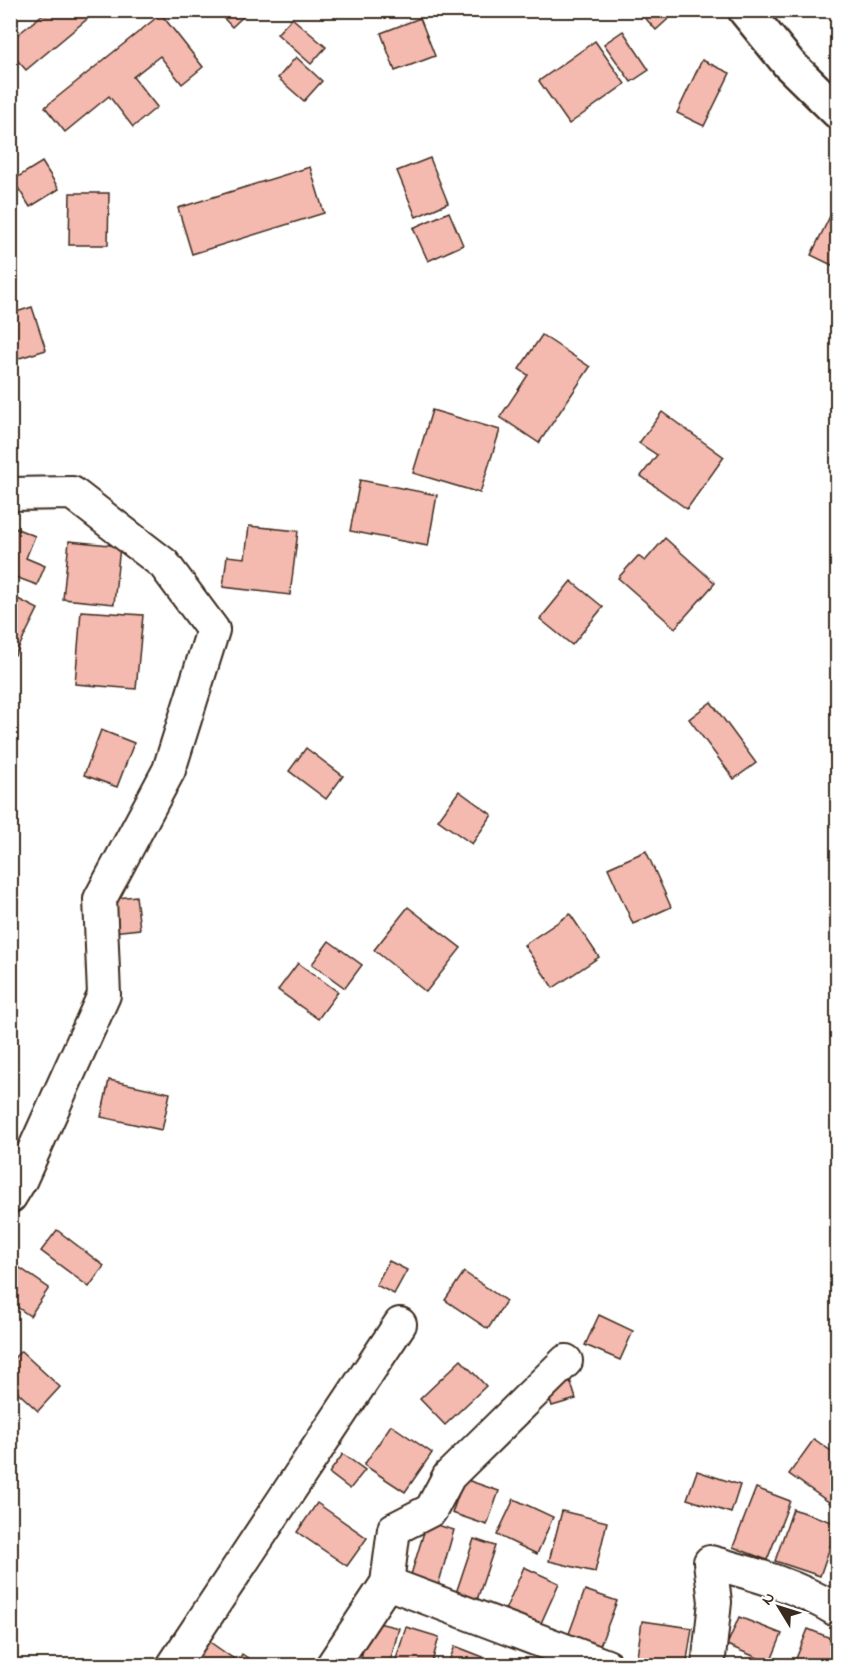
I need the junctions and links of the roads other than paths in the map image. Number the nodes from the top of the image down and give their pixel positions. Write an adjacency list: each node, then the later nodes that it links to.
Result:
1 (745, 10): 2 (street)
2 (837, 112)
3 (10, 494): 4 (street)
4 (10, 1197)
5 (400, 1324): 9 (street)
6 (566, 1361): 7 (street)
7 (387, 1583): 10 (street); 11 (street)
8 (837, 1611): 12 (street)
9 (173, 1665)
10 (332, 1665)
11 (607, 1665)
12 (708, 1665)

